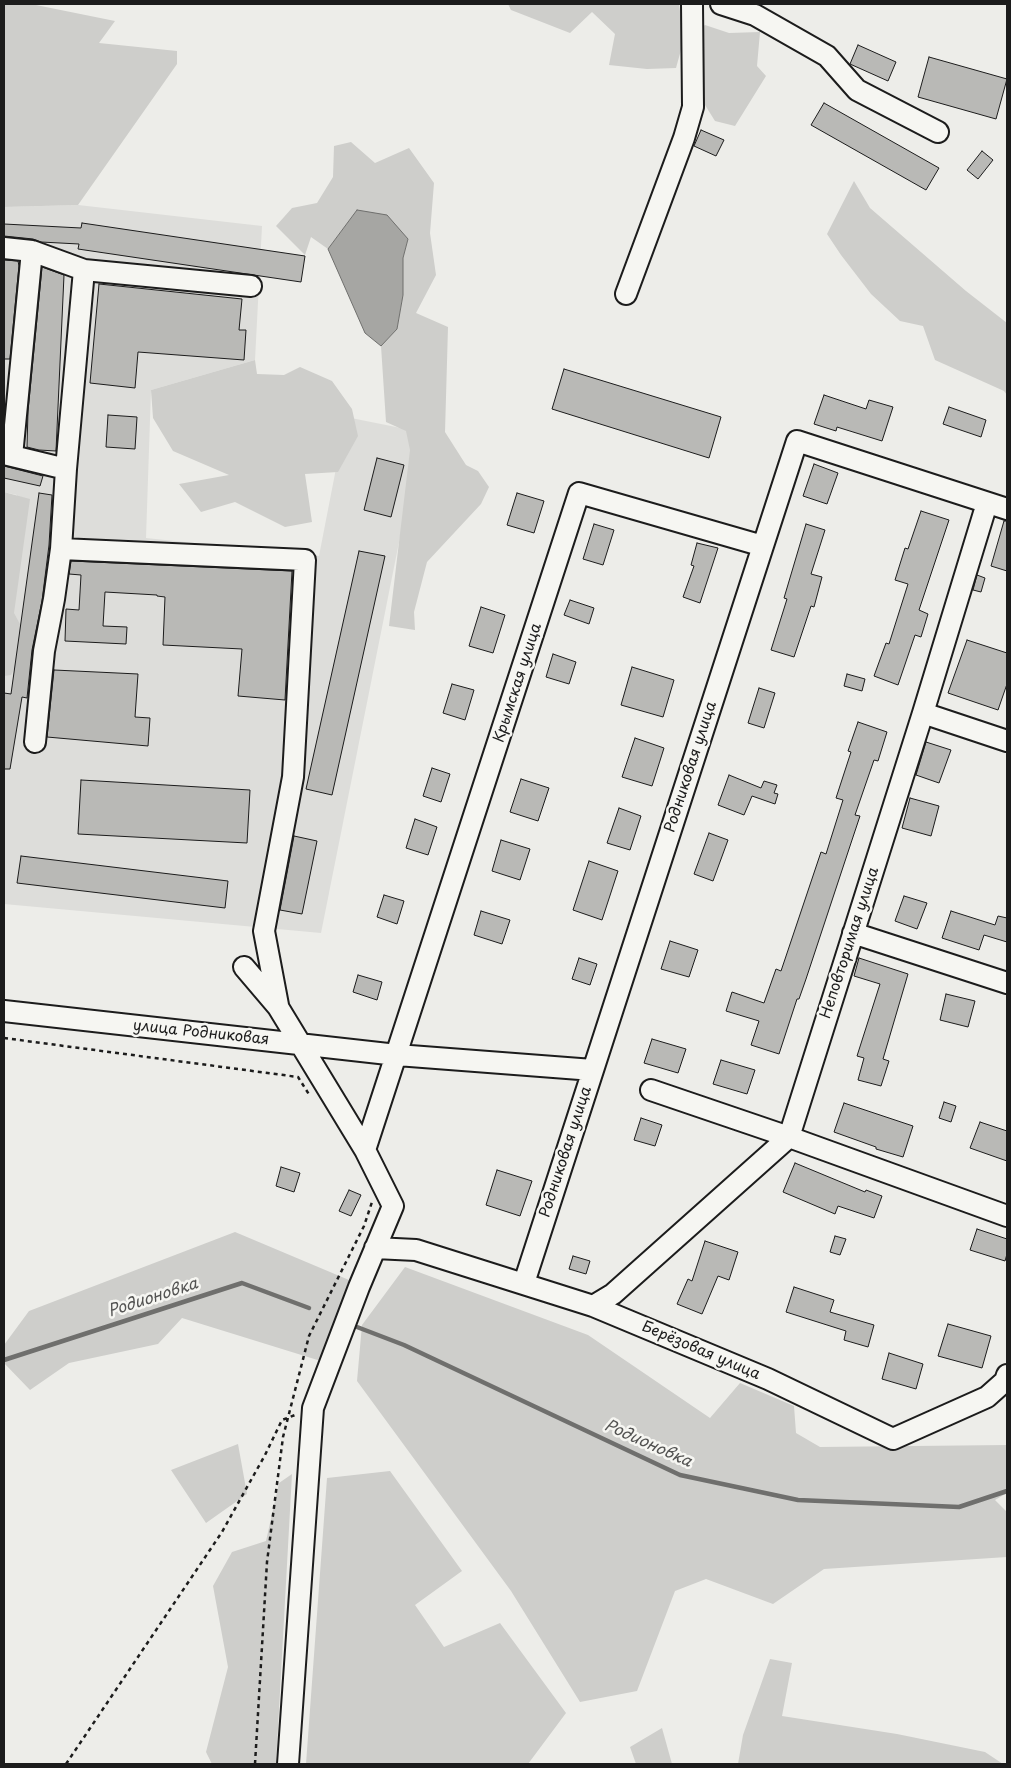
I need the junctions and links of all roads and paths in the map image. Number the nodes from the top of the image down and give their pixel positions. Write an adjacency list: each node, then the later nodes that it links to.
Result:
1 (692, 4): 8 (street)
2 (721, 4): 3 (street)
3 (938, 132)
4 (4, 248): 5 (street)
5 (32, 251): 6 (street); 9 (street)
6 (84, 270): 7 (street); 10 (street)
7 (251, 286)
8 (626, 294)
9 (8, 455): 10 (street)
10 (66, 469): 14 (street)
11 (987, 503): 12 (street); 13 (street, Родниковая улица); 15 (street, Неповторимая улица)
12 (1007, 509)
13 (763, 546): 25 (street, Крымская улица); 26 (street, Родниковая улица)
14 (61, 549): 17 (street); 21 (street)
15 (923, 713): 16 (street); 18 (street, Неповторимая улица)
16 (1007, 741)
17 (35, 742)
18 (853, 933): 20 (street); 29 (street, Неповторимая улица)
19 (244, 967): 21 (street)
20 (1007, 983)
21 (278, 1007): 24 (street)
22 (4, 1011): 24 (street, улица Родниковая)
23 (4, 1038): 28 (path)
24 (300, 1044): 25 (street, улица Родниковая); 30 (street)
25 (397, 1055): 26 (street, улица Родниковая); 30 (street)
26 (593, 1070): 34 (street, Родниковая улица)
27 (651, 1090): 29 (street)
28 (313, 1100)
29 (788, 1137): 32 (street); 35 (street)
30 (365, 1150): 33 (street)
31 (374, 1196): 38 (path)
32 (1007, 1216)
33 (375, 1248): 34 (street, Берёзовая улица); 37 (street)
34 (524, 1283): 35 (street, Берёзовая улица)
35 (593, 1306): 36 (street, Берёзовая улица)
36 (1007, 1375)
37 (313, 1408): 38 (path); 41 (street)
38 (288, 1418): 39 (path); 40 (path)
39 (66, 1764)
40 (255, 1764)
41 (288, 1764)

